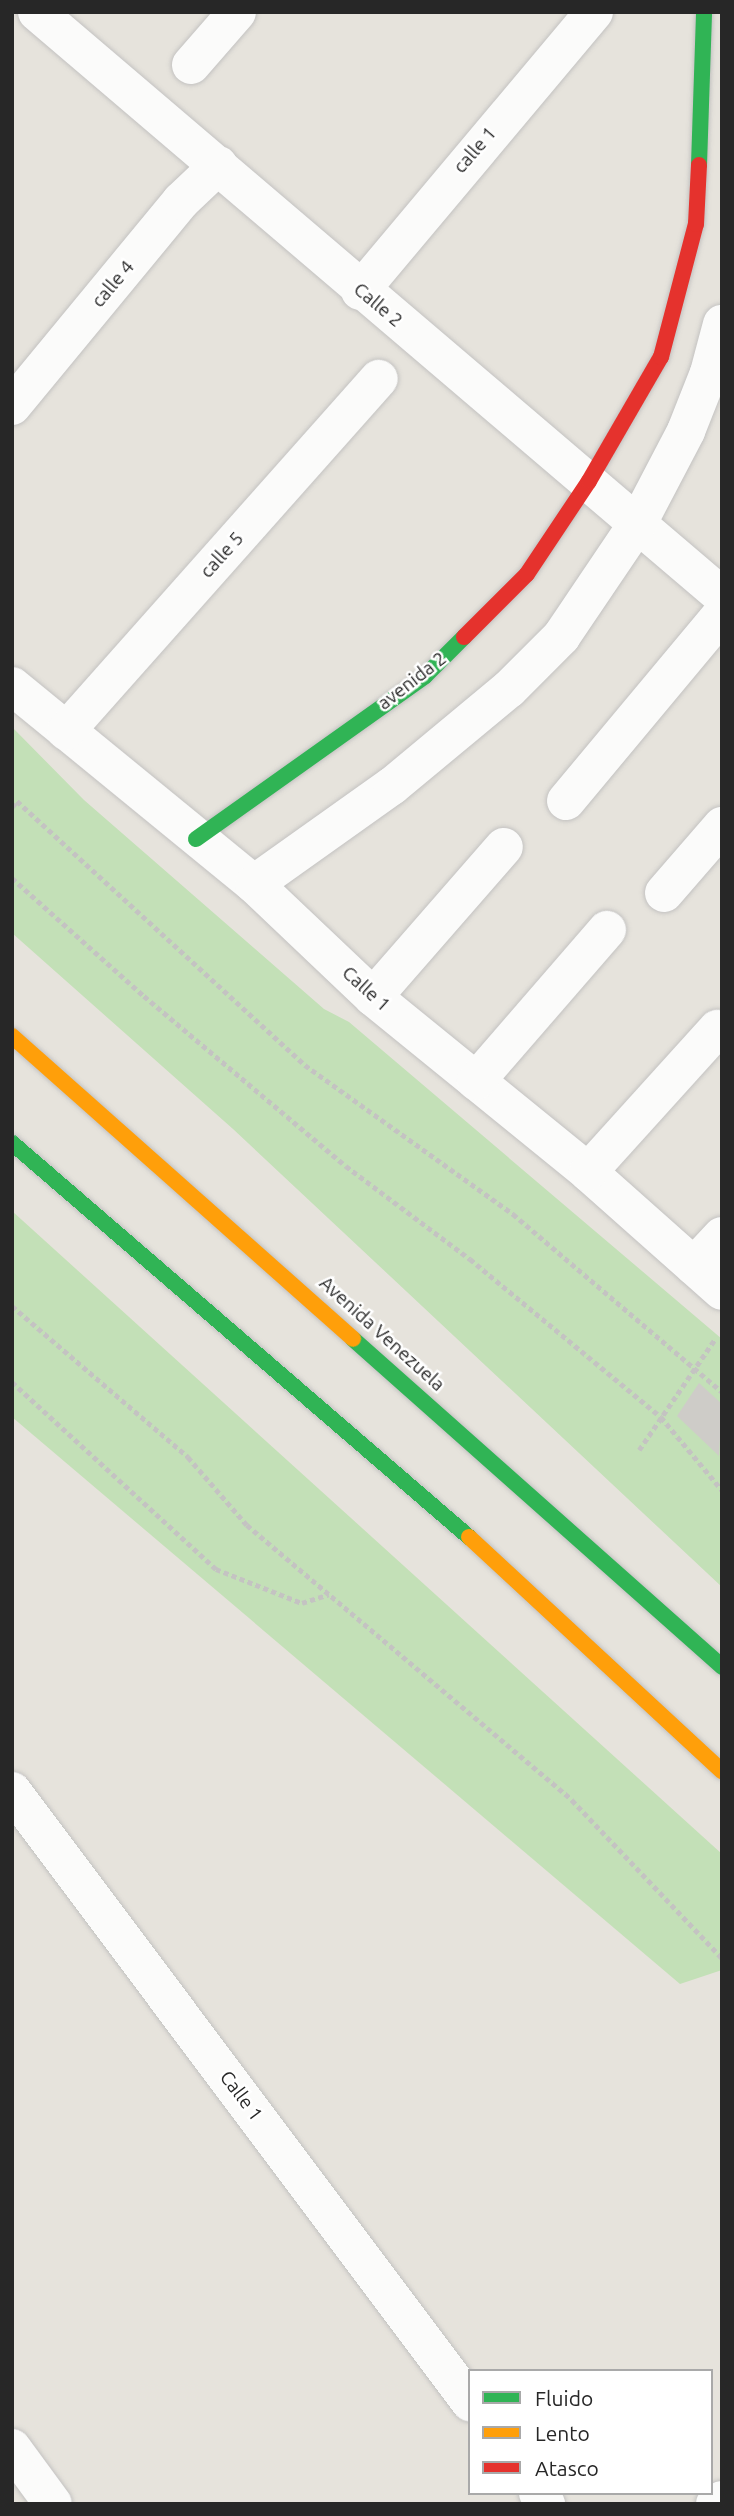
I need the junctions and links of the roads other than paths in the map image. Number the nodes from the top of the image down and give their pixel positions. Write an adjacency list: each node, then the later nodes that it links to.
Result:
1 (19, 12): 6 (street)
2 (37, 12): 8 (street, Calle 2)
3 (237, 12): 7 (street)
4 (594, 12): 9 (street, calle 1)
5 (704, 12): 13 (main road, avenida 2)
6 (12, 21)
7 (191, 65)
8 (219, 165): 9 (street, Calle 2); 12 (street, calle 4)
9 (360, 291): 13 (street, Calle 2)
10 (722, 324): 14 (street)
11 (379, 379): 18 (street, calle 5)
12 (12, 406)
13 (589, 481): 14 (street, Calle 2); 21 (main road, avenida 2)
14 (638, 523): 15 (street, Calle 2); 23 (street)
15 (722, 596)
16 (722, 614): 19 (street)
17 (12, 686): 18 (street, Calle 1)
18 (66, 731): 21 (street, Calle 1)
19 (566, 801)
20 (722, 826): 24 (street)
21 (196, 839): 23 (street, Calle 1)
22 (504, 847): 26 (street)
23 (254, 884): 26 (street, Calle 1)
24 (664, 893)
25 (607, 930): 29 (street)
26 (373, 997): 29 (street, Calle 1)
27 (717, 1029): 31 (street)
28 (12, 1036): 34 (main road, Avenida Venezuela)
29 (476, 1081): 31 (street, Calle 1)
30 (12, 1143): 35 (main road)
31 (588, 1172): 33 (street, Calle 1)
32 (722, 1236): 33 (street)
33 (708, 1278)
34 (722, 1667)
35 (722, 1771)
36 (12, 1791): 37 (street, Calle 1)
37 (468, 2399)
38 (12, 2448): 40 (street)
39 (722, 2500): 41 (street)
40 (53, 2504)
41 (715, 2504)

